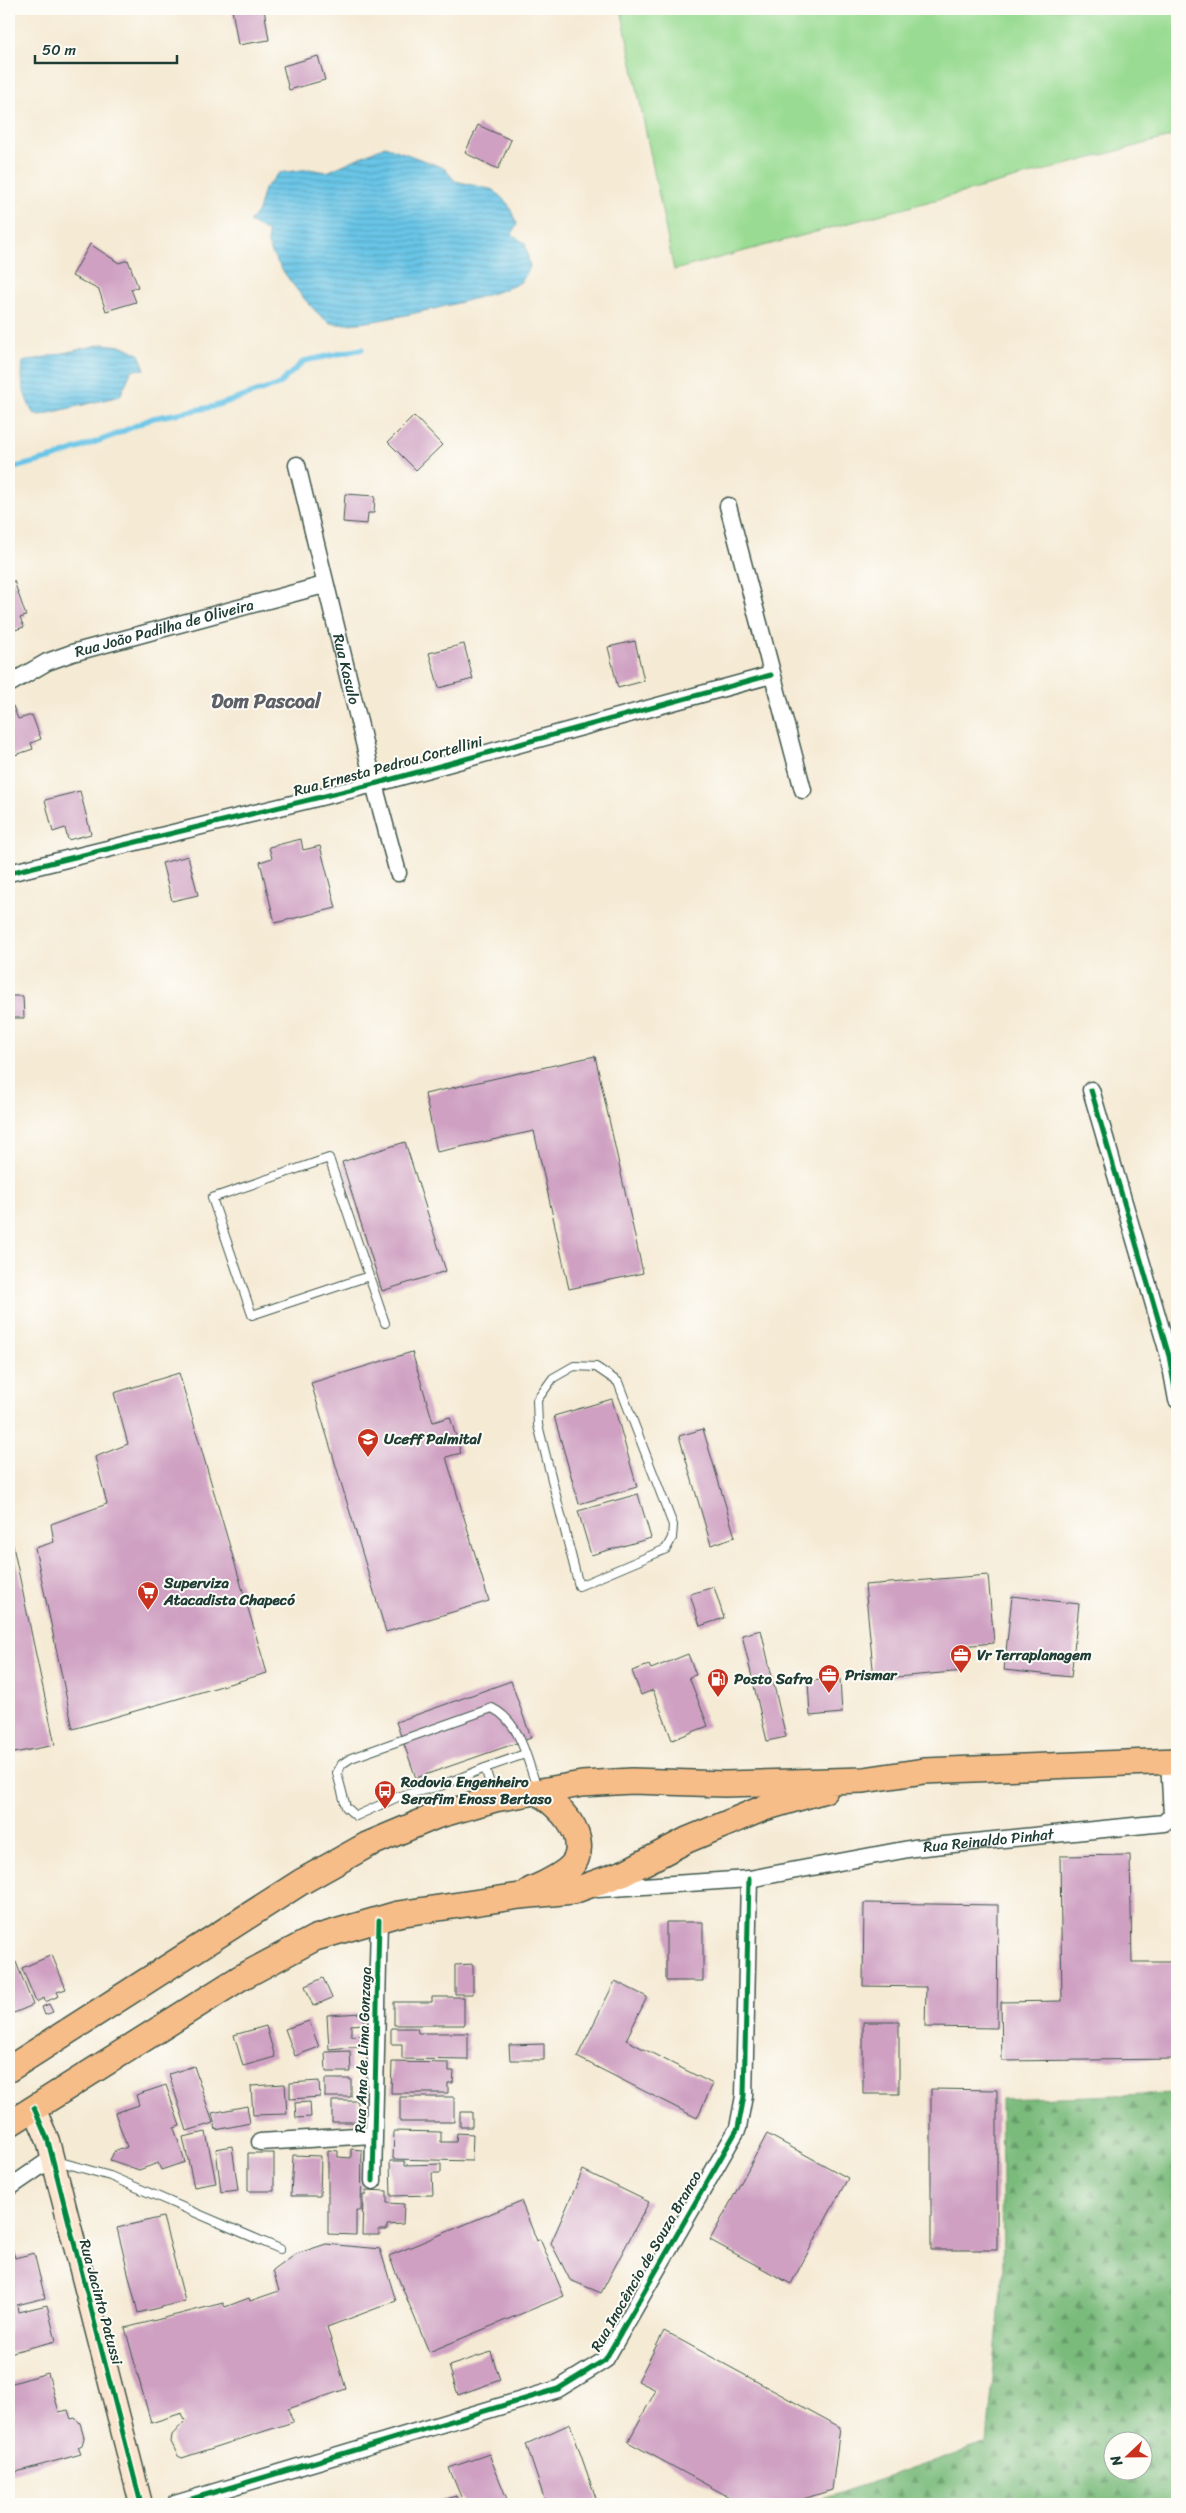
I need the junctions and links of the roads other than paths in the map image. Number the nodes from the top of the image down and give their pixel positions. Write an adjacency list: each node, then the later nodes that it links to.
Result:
1 (297, 465): 3 (street, Rua Kasulo)
2 (728, 506): 4 (street)
3 (324, 585): 5 (street, Rua João Padilha de Oliveira); 6 (street, Rua Kasulo)
4 (771, 675): 6 (street, Rua Ernesta Pedrou Cortellini); 7 (street)
5 (9, 684)
6 (374, 784): 8 (street, Rua Ernesta Pedrou Cortellini); 9 (street, Rua Kasulo)
7 (803, 790)
8 (9, 873)
9 (398, 873)
10 (1091, 1090): 13 (street)
11 (369, 1276): 11 (lane); 12 (lane)
12 (385, 1323)
13 (1177, 1400)
14 (579, 1586): 14 (lane)
15 (525, 1754): 17 (lane); 17 (lane); 19 (lane)
16 (1173, 1761): 18 (main road); 21 (street, Rua Reinaldo Pinhat)
17 (485, 1768): 20 (lane)
18 (864, 1780): 19 (main road); 22 (main road)
19 (538, 1792): 20 (main road); 23 (main road)
20 (495, 1799): 25 (main road)
21 (749, 1878): 22 (street, Rua Reinaldo Pinhat); 35 (street, Rua Inocêncio de Souza Branco)
22 (572, 1891): 23 (main road)
23 (520, 1896): 24 (main road)
24 (378, 1920): 26 (main road); 28 (street, Rua Ana de Lima Gonzaga)
25 (9, 2069)
26 (34, 2108): 27 (main road); 30 (street, Rua Jacinto Patussi)
27 (9, 2124)
28 (372, 2135): 29 (street); 31 (street, Rua Ana de Lima Gonzaga)
29 (260, 2142)
30 (51, 2159): 32 (street); 33 (lane); 34 (street, Rua Jacinto Patussi)
31 (373, 2181)
32 (9, 2188)
33 (280, 2249)
34 (141, 2504)
35 (175, 2504)

